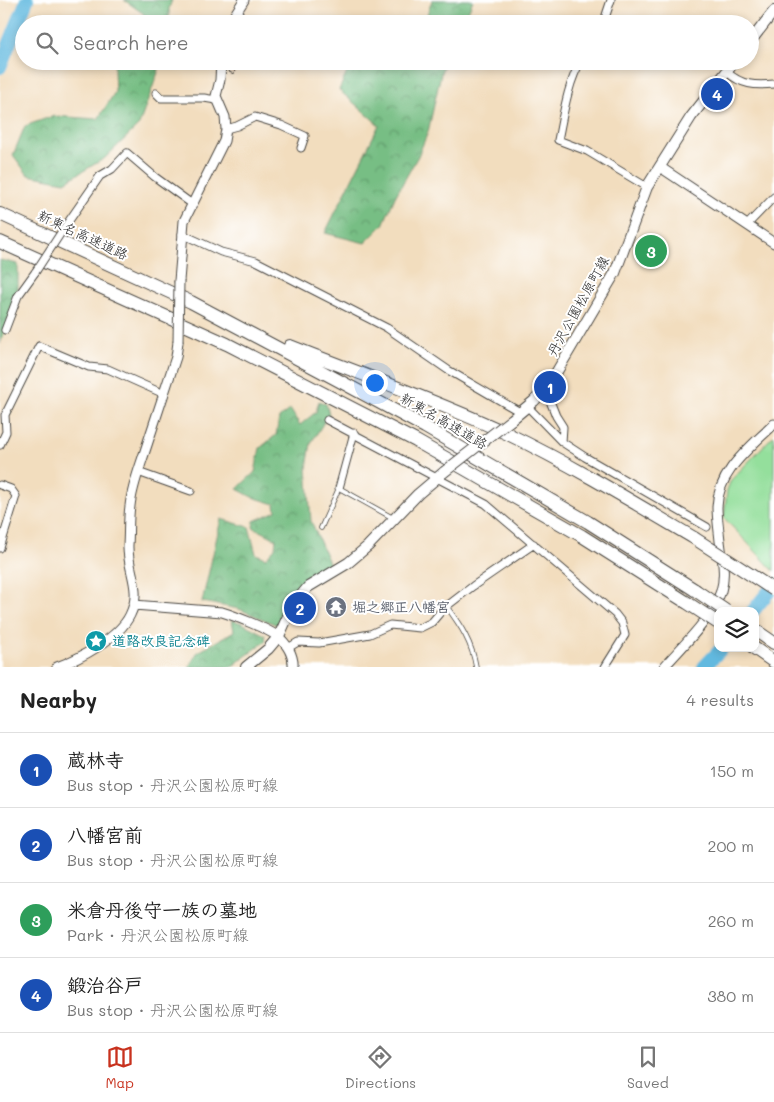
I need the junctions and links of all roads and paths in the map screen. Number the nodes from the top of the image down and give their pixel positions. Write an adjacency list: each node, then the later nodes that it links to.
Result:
1 (244, 0): 4 (street)
2 (611, 0): 5 (street)
3 (774, 12): 6 (main road)
4 (235, 15)
5 (606, 15)
6 (759, 31)
7 (221, 70): 12 (street)
8 (576, 70): 16 (street)
9 (727, 72): 10 (street); 15 (main road, 丹沢公園松原町線)
10 (772, 86)
11 (156, 93): 12 (street)
12 (216, 100): 13 (street)
13 (226, 129): 14 (street); 18 (street)
14 (301, 148)
15 (660, 167): 16 (main road, 丹沢公園松原町線); 20 (street)
16 (648, 187): 26 (main road, 丹沢公園松原町線)
17 (774, 197): 20 (street)
18 (192, 204): 21 (street); 25 (street, bridge)
19 (0, 214): 24 (highway, 新東名高速道路)
20 (747, 225): 23 (street)
21 (182, 234): 27 (street, bridge); 28 (street)
22 (0, 242): 48 (highway, bridge)
23 (774, 243)
24 (232, 323): 44 (highway, bridge); 47 (highway, 新東名高速道路, bridge)
25 (5, 330)
26 (548, 384): 28 (main road, 丹沢公園松原町線); 32 (street)
27 (164, 394): 33 (street); 34 (street)
28 (524, 409): 32 (street); 35 (main road, 丹沢公園松原町線, bridge)
29 (327, 420): 31 (street)
30 (774, 424): 58 (street)
31 (354, 433): 35 (street); 37 (street)
32 (562, 442): 40 (street)
33 (0, 445)
34 (138, 472): 38 (street); 45 (street)
35 (440, 475): 39 (main road, 丹沢公園松原町線); 42 (street)
36 (0, 485): 43 (street)
37 (339, 488): 39 (lane); 41 (lane)
38 (190, 491)
39 (395, 519): 50 (main road, 丹沢公園松原町線)
40 (707, 527)
41 (321, 528)
42 (534, 544): 46 (street); 57 (street)
43 (0, 548)
44 (774, 590)
45 (134, 605): 50 (street); 53 (street)
46 (447, 607): 52 (street); 56 (lane)
47 (720, 607)
48 (714, 621)
49 (759, 633): 51 (highway)
50 (276, 635): 52 (street); 54 (main road, 丹沢公園松原町線)
51 (774, 643)
52 (288, 648): 55 (street)
53 (57, 667)
54 (246, 667)
55 (293, 667)
56 (476, 667)
57 (605, 667)
58 (664, 667)

